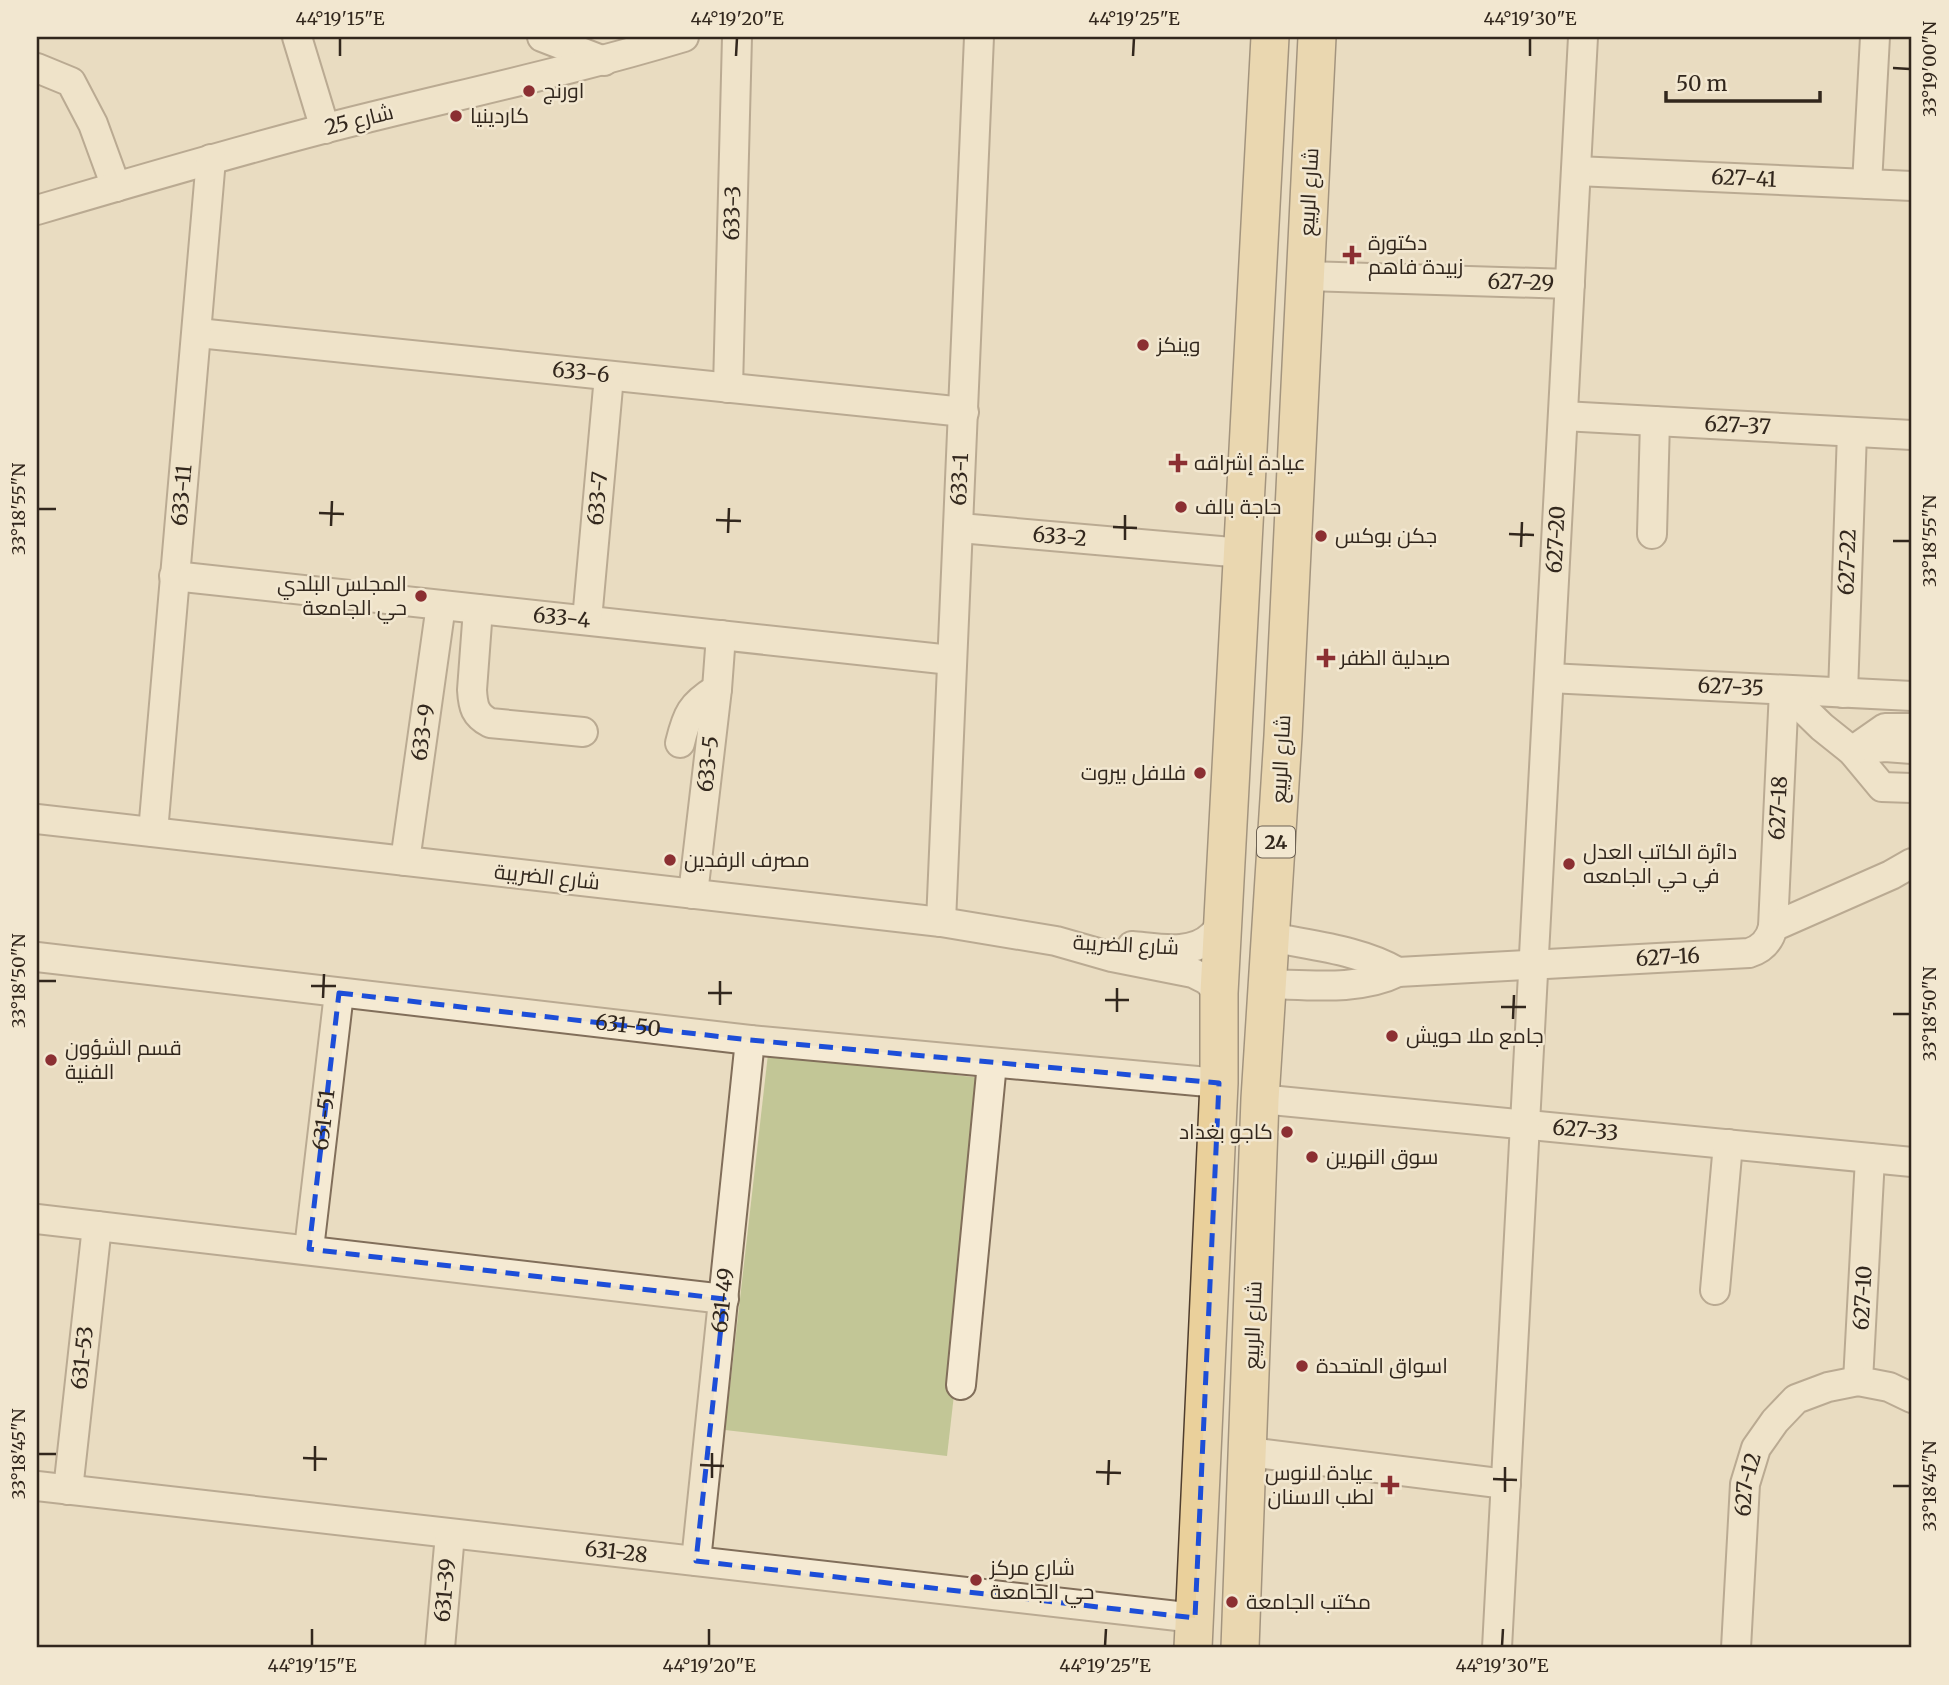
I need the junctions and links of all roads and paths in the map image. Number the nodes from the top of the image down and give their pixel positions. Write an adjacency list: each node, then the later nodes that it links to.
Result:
1 (297, 37): 14 (street)
2 (542, 37): 10 (street)
3 (684, 37): 10 (street, شارع 25)
4 (737, 37): 25 (street, 633-3)
5 (979, 37): 26 (street, 633-1)
6 (1270, 37): 13 (main road, 24)
7 (1317, 37): 12 (main road, شارع الربيع / 24)
8 (1583, 37): 16 (street, 627-20)
9 (1875, 37): 17 (street)
10 (604, 61): 14 (street, شارع 25)
11 (37, 68): 19 (street)
12 (1314, 101): 13 (main road); 21 (main road, شارع الربيع / 24)
13 (1267, 102): 33 (main road, 24)
14 (325, 129): 15 (street, شارع 25)
15 (211, 159): 19 (street, شارع 25); 23 (street, 633-11)
16 (1576, 171): 17 (street, 627-41); 22 (street, 627-20)
17 (1867, 184): 18 (street, 627-41)
18 (1912, 186)
19 (116, 187): 20 (street, شارع 25)
20 (37, 209)
21 (1306, 276): 22 (street, 627-29); 60 (main road, شارع الربيع / 24)
22 (1570, 284): 27 (street, 627-20)
23 (198, 333): 24 (street, 633-6); 34 (street, 633-11)
24 (609, 376): 25 (street, 633-6); 37 (street, 633-7)
25 (728, 388): 26 (street, 633-6)
26 (964, 412): 31 (street, 633-1)
27 (1563, 416): 28 (street, 627-37); 40 (street, 627-20)
28 (1655, 421): 29 (street, 627-37); 32 (street)
29 (1852, 432): 30 (street, 627-37); 43 (street, 627-22)
30 (1912, 435)
31 (960, 528): 33 (street, 633-2); 39 (street, 633-1)
32 (1652, 534)
33 (1243, 553): 57 (main road, 24)
34 (174, 576): 35 (street, 633-4); 53 (street, 633-11)
35 (440, 605): 36 (street, 633-4); 54 (street, 633-9)
36 (478, 609): 37 (street, 633-4); 46 (street)
37 (587, 621): 38 (street, 633-4)
38 (721, 635): 39 (street, 633-4); 41 (street, 633-5)
39 (951, 660): 58 (street, 633-1)
40 (1549, 678): 42 (street, 627-35); 63 (street, 627-20)
41 (717, 689): 47 (street); 56 (street, 633-5)
42 (1784, 690): 43 (street, 627-35); 49 (street); 59 (street, 627-18)
43 (1843, 693): 44 (street, 627-35)
44 (1912, 696)
45 (1912, 728): 49 (street)
46 (583, 732)
47 (680, 743)
48 (1912, 748): 49 (street)
49 (1852, 751): 50 (street); 51 (street)
50 (1912, 769)
51 (1912, 788)
52 (37, 819): 53 (street, شارع الضريبة)
53 (153, 832): 54 (street, شارع الضريبة)
54 (405, 861): 56 (street, شارع الضريبة)
55 (1912, 863): 59 (street, 627-16)
56 (693, 894): 58 (street, شارع الضريبة)
57 (1224, 917): 61 (street, شارع الضريبة); 67 (main road, 24)
58 (941, 922): 61 (street, شارع الضريبة)
59 (1773, 927): 63 (street, 627-16)
60 (1270, 937): 64 (street, 627-16); 65 (main road, شارع الربيع / 24)
61 (1056, 941): 67 (street, شارع الضريبة)
62 (37, 957): 66 (street, 631-50)
63 (1534, 965): 64 (street, 627-16); 72 (street, 627-20)
64 (1398, 972): 65 (street, 627-16)
65 (1268, 984): 71 (main road, شارع الربيع / 24)
66 (339, 993): 68 (street, 631-50); 78 (street, 631-51)
67 (1219, 993): 70 (main road, 24)
68 (750, 1040): 69 (street, 631-50); 80 (street, 631-49)
69 (992, 1063): 70 (street, 631-50); 82 (street)
70 (1219, 1083): 90 (main road, 24)
71 (1260, 1099): 72 (street, 627-33); 84 (main road, شارع الربيع / 24)
72 (1525, 1125): 73 (street, 627-33); 85 (street, 627-20)
73 (1728, 1144): 74 (street, 627-33); 79 (street)
74 (1870, 1158): 75 (street, 627-33); 81 (street, 627-10)
75 (1912, 1162)
76 (37, 1219): 77 (street)
77 (97, 1226): 78 (street); 87 (street, 631-53)
78 (309, 1249): 80 (street)
79 (1715, 1290)
80 (724, 1299): 89 (street, 631-49)
81 (1858, 1381): 83 (street); 94 (street, 627-12)
82 (961, 1385)
83 (1912, 1398)
84 (1248, 1452): 85 (street); 92 (main road, شارع الربيع / 24)
85 (1506, 1484): 93 (street, 627-20)
86 (37, 1486): 87 (street, 631-28)
87 (68, 1490): 88 (street, 631-28)
88 (450, 1534): 89 (street, 631-28); 91 (street, 631-39)
89 (695, 1561): 90 (street, 631-28)
90 (1194, 1633)
91 (440, 1648)
92 (1240, 1648)
93 (1497, 1648)
94 (1736, 1648)

